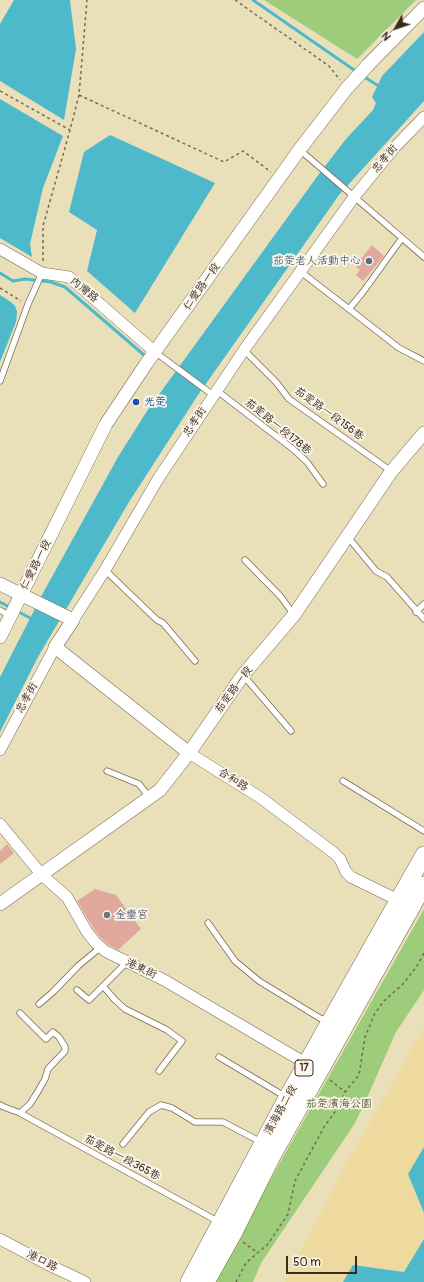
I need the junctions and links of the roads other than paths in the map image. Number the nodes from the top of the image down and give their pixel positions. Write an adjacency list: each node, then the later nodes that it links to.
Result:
1 (424, 8): 3 (street, 仁愛路一段)
2 (424, 117): 4 (street, 忠孝街)
3 (300, 150): 4 (lane); 12 (street, 仁愛路一段)
4 (354, 197): 5 (lane); 8 (street, 忠孝街)
5 (402, 238): 7 (lane); 10 (lane)
6 (0, 249): 9 (street, 內灣路)
7 (424, 258)
8 (301, 272): 10 (lane); 11 (street, 忠孝街)
9 (42, 273): 12 (street, 內灣路); 14 (lane)
10 (349, 309): 13 (lane)
11 (244, 350): 15 (street, 忠孝街); 17 (lane, 茄萣路一段156巷)
12 (155, 352): 15 (lane, 茄萣路一段178巷); 24 (street, 仁愛路一段)
13 (424, 361)
14 (0, 381)
15 (212, 392): 18 (lane, 茄萣路一段178巷); 21 (street, 忠孝街)
16 (424, 433): 17 (street, 茄萣路一段)
17 (391, 472): 19 (street, 茄萣路一段)
18 (323, 484)
19 (347, 536): 25 (lane); 26 (street, 茄萣路一段)
20 (245, 560): 26 (lane)
21 (105, 570): 27 (street, 忠孝街); 31 (lane)
22 (0, 584): 24 (street)
23 (424, 604): 25 (lane)
24 (12, 607): 27 (street); 29 (street, 仁愛路一段)
25 (416, 612): 28 (lane)
26 (294, 615): 32 (street, 茄萣路一段)
27 (69, 618): 30 (street, 忠孝街)
28 (424, 619)
29 (0, 637)
30 (55, 647): 34 (street, 忠孝街); 35 (street, 合和路)
31 (195, 661)
32 (243, 676): 33 (lane); 35 (street, 茄萣路一段)
33 (291, 731)
34 (0, 750)
35 (189, 753): 38 (street, 茄萣路一段); 44 (street, 合和路)
36 (107, 771): 38 (lane)
37 (342, 781): 40 (lane)
38 (144, 801): 42 (street, 茄萣路一段)
39 (0, 824): 42 (street, 港東街)
40 (424, 831)
41 (424, 855): 44 (main road, 濱海路二段 / 17)
42 (42, 875): 45 (street, 茄萣路一段); 47 (street, 港東街)
43 (424, 885): 44 (main road, 濱海路二段 / 17)
44 (405, 903): 53 (main road, 濱海路二段 / 17); 55 (main road, 濱海路二段 / 17)
45 (0, 904)
46 (208, 923): 53 (lane)
47 (101, 947): 48 (street, 港東街); 51 (lane)
48 (127, 962): 49 (lane); 55 (street, 港東街)
49 (103, 986): 50 (lane); 56 (lane)
50 (77, 990)
51 (39, 1004)
52 (20, 1013): 59 (lane)
53 (330, 1022): 55 (main road, 濱海路二段 / 17)
54 (219, 1057): 57 (lane)
55 (313, 1068): 57 (main road, 濱海路二段 / 17); 62 (main road, 濱海路二段 / 17)
56 (159, 1071)
57 (287, 1098): 60 (main road, 濱海路二段 / 17)
58 (0, 1104): 59 (lane, 茄萣路一段365巷)
59 (20, 1113): 62 (lane, 茄萣路一段365巷)
60 (263, 1143): 61 (lane); 62 (main road, 濱海路二段 / 17)
61 (123, 1144)
62 (227, 1227): 65 (main road, 濱海路二段 / 17); 66 (main road, 濱海路二段 / 17)
63 (0, 1239): 64 (street, 港口路)
64 (85, 1282)
65 (189, 1282)
66 (206, 1282)

